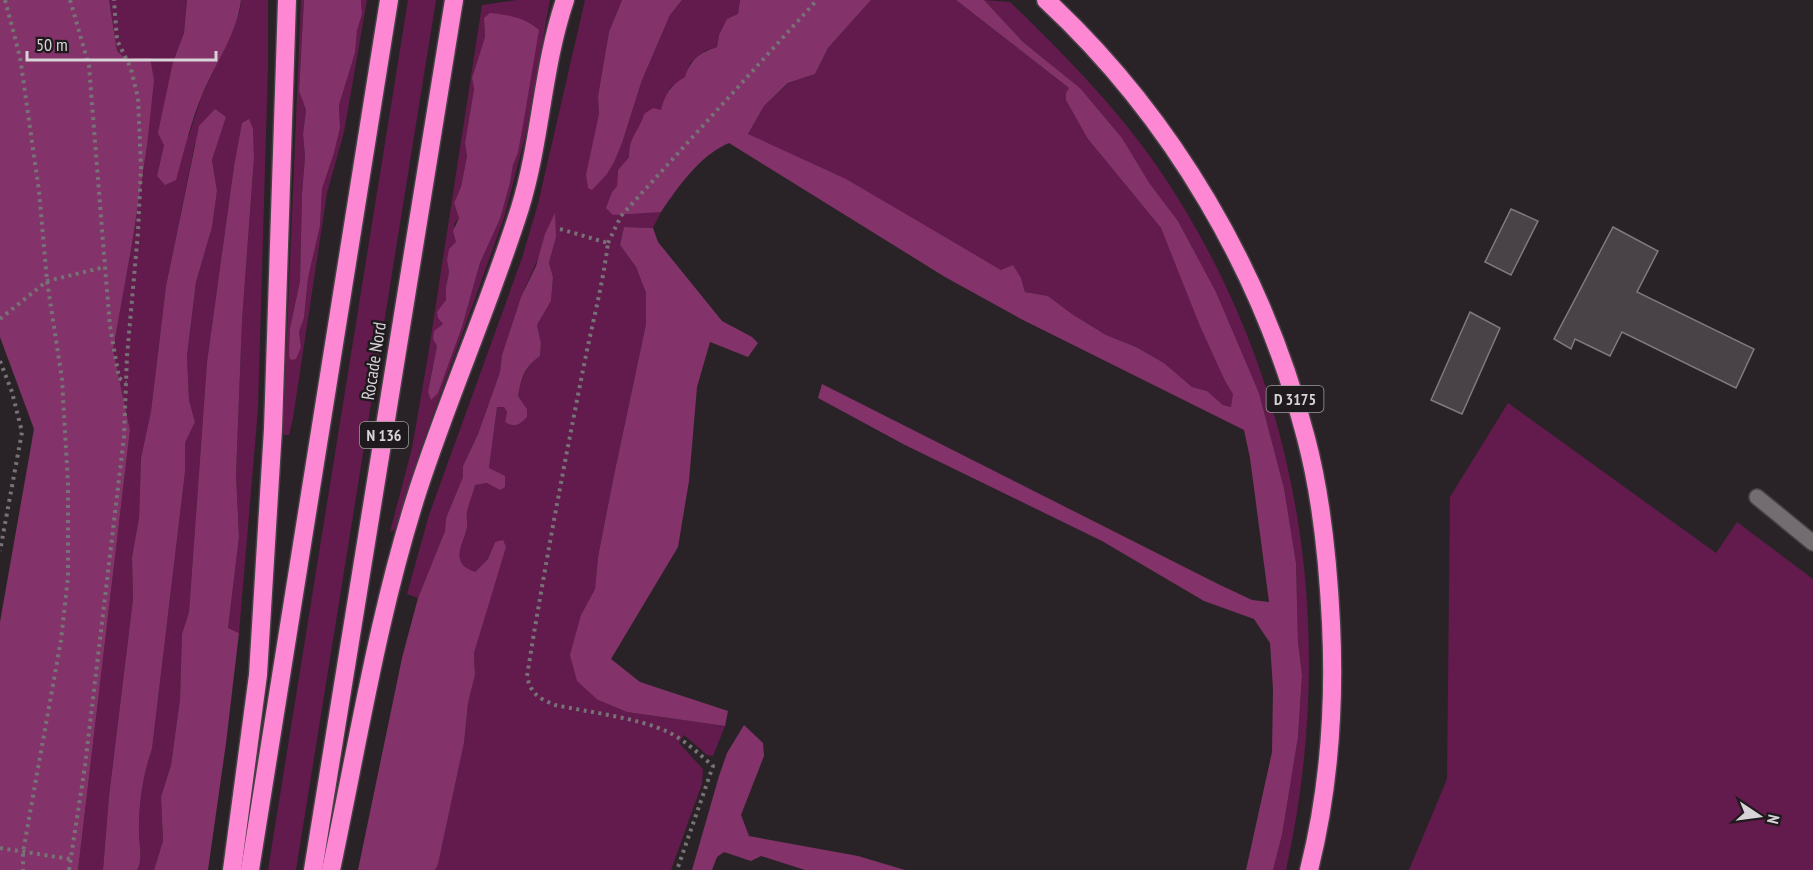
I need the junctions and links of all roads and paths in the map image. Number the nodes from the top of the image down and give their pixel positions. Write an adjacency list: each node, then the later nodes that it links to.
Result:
1 (4, 0): 13 (path)
2 (70, 0): 12 (path)
3 (114, 0): 16 (path)
4 (287, 0): 25 (highway)
5 (389, 0): 26 (highway)
6 (454, 0): 27 (highway, Rocade Nord / N 136)
7 (565, 0): 28 (highway)
8 (817, 0): 11 (path)
9 (1046, 0): 30 (highway, D 3175)
10 (560, 229): 11 (path)
11 (608, 243): 29 (path)
12 (105, 267): 13 (path); 16 (path)
13 (46, 281): 14 (path); 21 (path)
14 (0, 319)
15 (0, 361): 19 (path)
16 (126, 383): 22 (path)
17 (1757, 497): 18 (street)
18 (1813, 543)
19 (0, 551)
20 (0, 848): 21 (path)
21 (23, 852): 22 (path); 23 (path)
22 (70, 859): 24 (path)
23 (23, 870)
24 (69, 870)
25 (231, 870)
26 (250, 870)
27 (313, 870)
28 (331, 870)
29 (677, 870)
30 (1309, 870)

